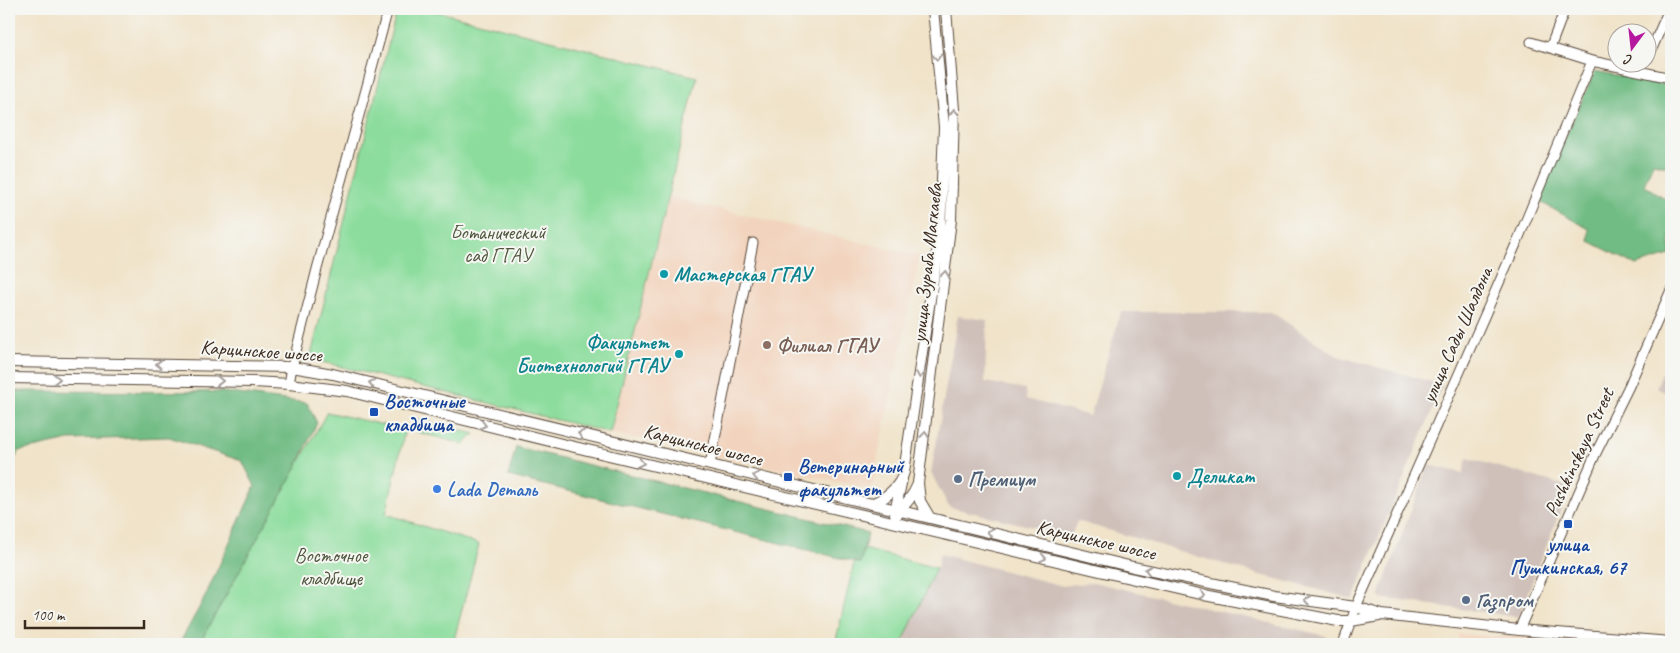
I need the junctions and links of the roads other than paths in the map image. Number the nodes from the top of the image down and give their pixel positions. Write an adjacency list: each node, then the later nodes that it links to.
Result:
1 (388, 9): 16 (street)
2 (1565, 9): 8 (street)
3 (1669, 9): 6 (street)
4 (946, 11): 5 (street); 21 (main road, улица Зураба Магкаева, one-way to 4)
5 (934, 12): 20 (main road, улица Зураба Магкаева, one-way to 20)
6 (1658, 35)
7 (1531, 42): 8 (street)
8 (1550, 48): 9 (street)
9 (1592, 61): 10 (street); 27 (street, улица Сады Шалдона)
10 (1608, 65)
11 (1641, 72): 12 (street)
12 (1671, 78)
13 (753, 243): 19 (street)
14 (1671, 290): 30 (street, Pushkinskaya Street)
15 (9, 362): 16 (main road, Карцинское шоссе, one-way to 15)
16 (292, 367): 18 (street); 19 (main road, Карцинское шоссе, one-way to 16)
17 (9, 378): 18 (main road, Карцинское шоссе, one-way to 18)
18 (289, 384): 25 (main road, Карцинское шоссе, one-way to 25)
19 (710, 465): 22 (main road, Карцинское шоссе, one-way to 19)
20 (902, 478): 22 (main road); 23 (main road, улица Зураба Магкаева)
21 (918, 483): 23 (main road); 24 (main road, улица Зураба Магкаева)
22 (871, 504): 23 (main road, Карцинское шоссе)
23 (897, 511): 24 (main road, Карцинское шоссе); 25 (main road); 26 (main road)
24 (930, 518): 27 (main road, Карцинское шоссе, one-way to 24)
25 (877, 519): 26 (main road, Карцинское шоссе)
26 (908, 526): 29 (main road, Карцинское шоссе, one-way to 29)
27 (1356, 607): 28 (main road, Карцинское шоссе); 29 (street, улица Сады Шалдона)
28 (1382, 615): 29 (main road, Карцинское шоссе); 30 (main road, Карцинское шоссе)
29 (1351, 621): 32 (street, улица Сады Шалдона)
30 (1519, 630): 31 (main road, Карцинское шоссе)
31 (1671, 642)
32 (1343, 644)

